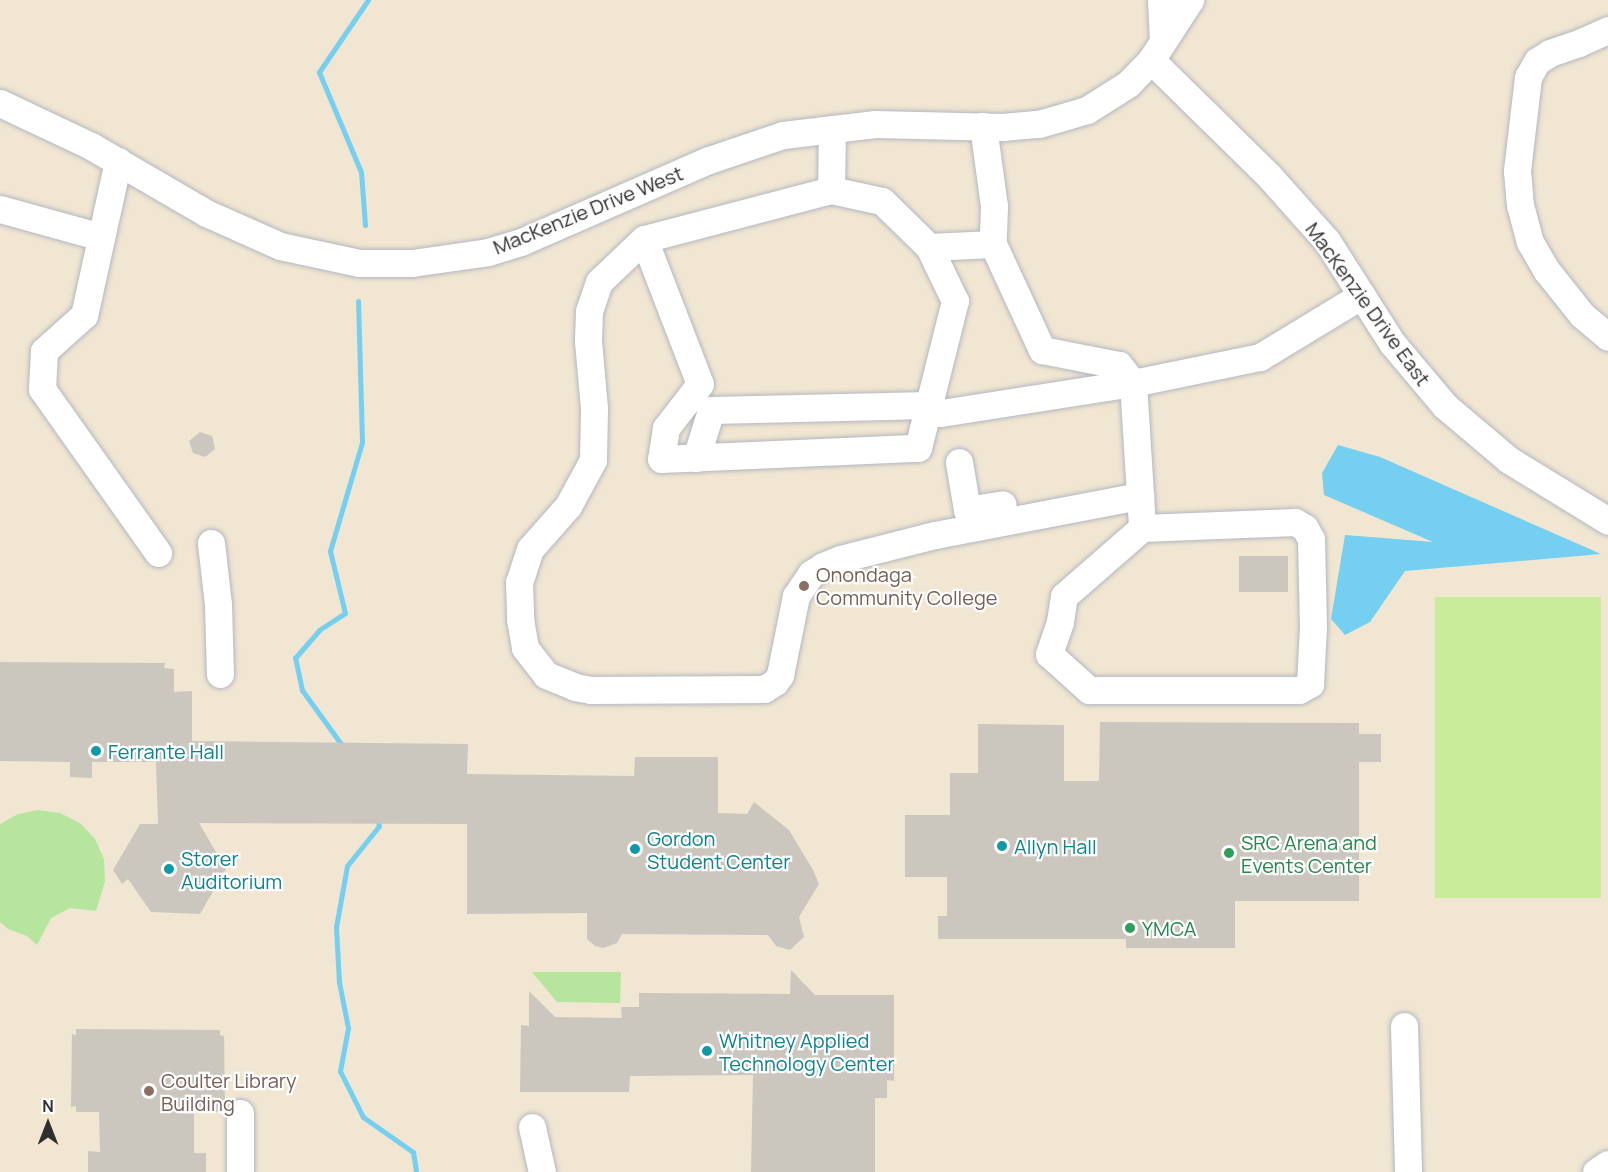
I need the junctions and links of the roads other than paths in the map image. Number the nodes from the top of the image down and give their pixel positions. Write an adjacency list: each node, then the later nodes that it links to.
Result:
1 (1161, 0): 4 (street)
2 (1190, 0): 4 (street, MacKenzie Drive West)
3 (1608, 30): 16 (street)
4 (1157, 50): 6 (street, MacKenzie Drive West); 15 (street, MacKenzie Drive East)
5 (0, 103): 8 (street, MacKenzie Drive West)
6 (983, 126): 7 (street, MacKenzie Drive West); 13 (street)
7 (832, 129): 8 (street, MacKenzie Drive West); 9 (street)
8 (118, 161): 11 (street)
9 (831, 190): 12 (street); 14 (street)
10 (0, 209): 11 (street)
11 (101, 237): 25 (street)
12 (644, 239): 19 (street); 21 (street)
13 (993, 244): 14 (street); 17 (street)
14 (929, 247): 18 (street)
15 (1362, 295): 17 (street); 22 (street, MacKenzie Drive East)
16 (1608, 337)
17 (1133, 383): 18 (street); 21 (street)
18 (929, 405): 19 (street); 19 (street)
19 (696, 458)
20 (959, 462): 21 (street)
21 (1140, 487): 23 (street)
22 (1608, 520)
23 (1142, 528): 23 (street)
24 (211, 543): 26 (street)
25 (158, 553)
26 (220, 674)
27 (1404, 1026): 33 (street)
28 (240, 1113): 31 (street)
29 (532, 1126): 32 (street)
30 (1608, 1164): 34 (street)
31 (240, 1172)
32 (542, 1172)
33 (1408, 1172)
34 (1596, 1172)

